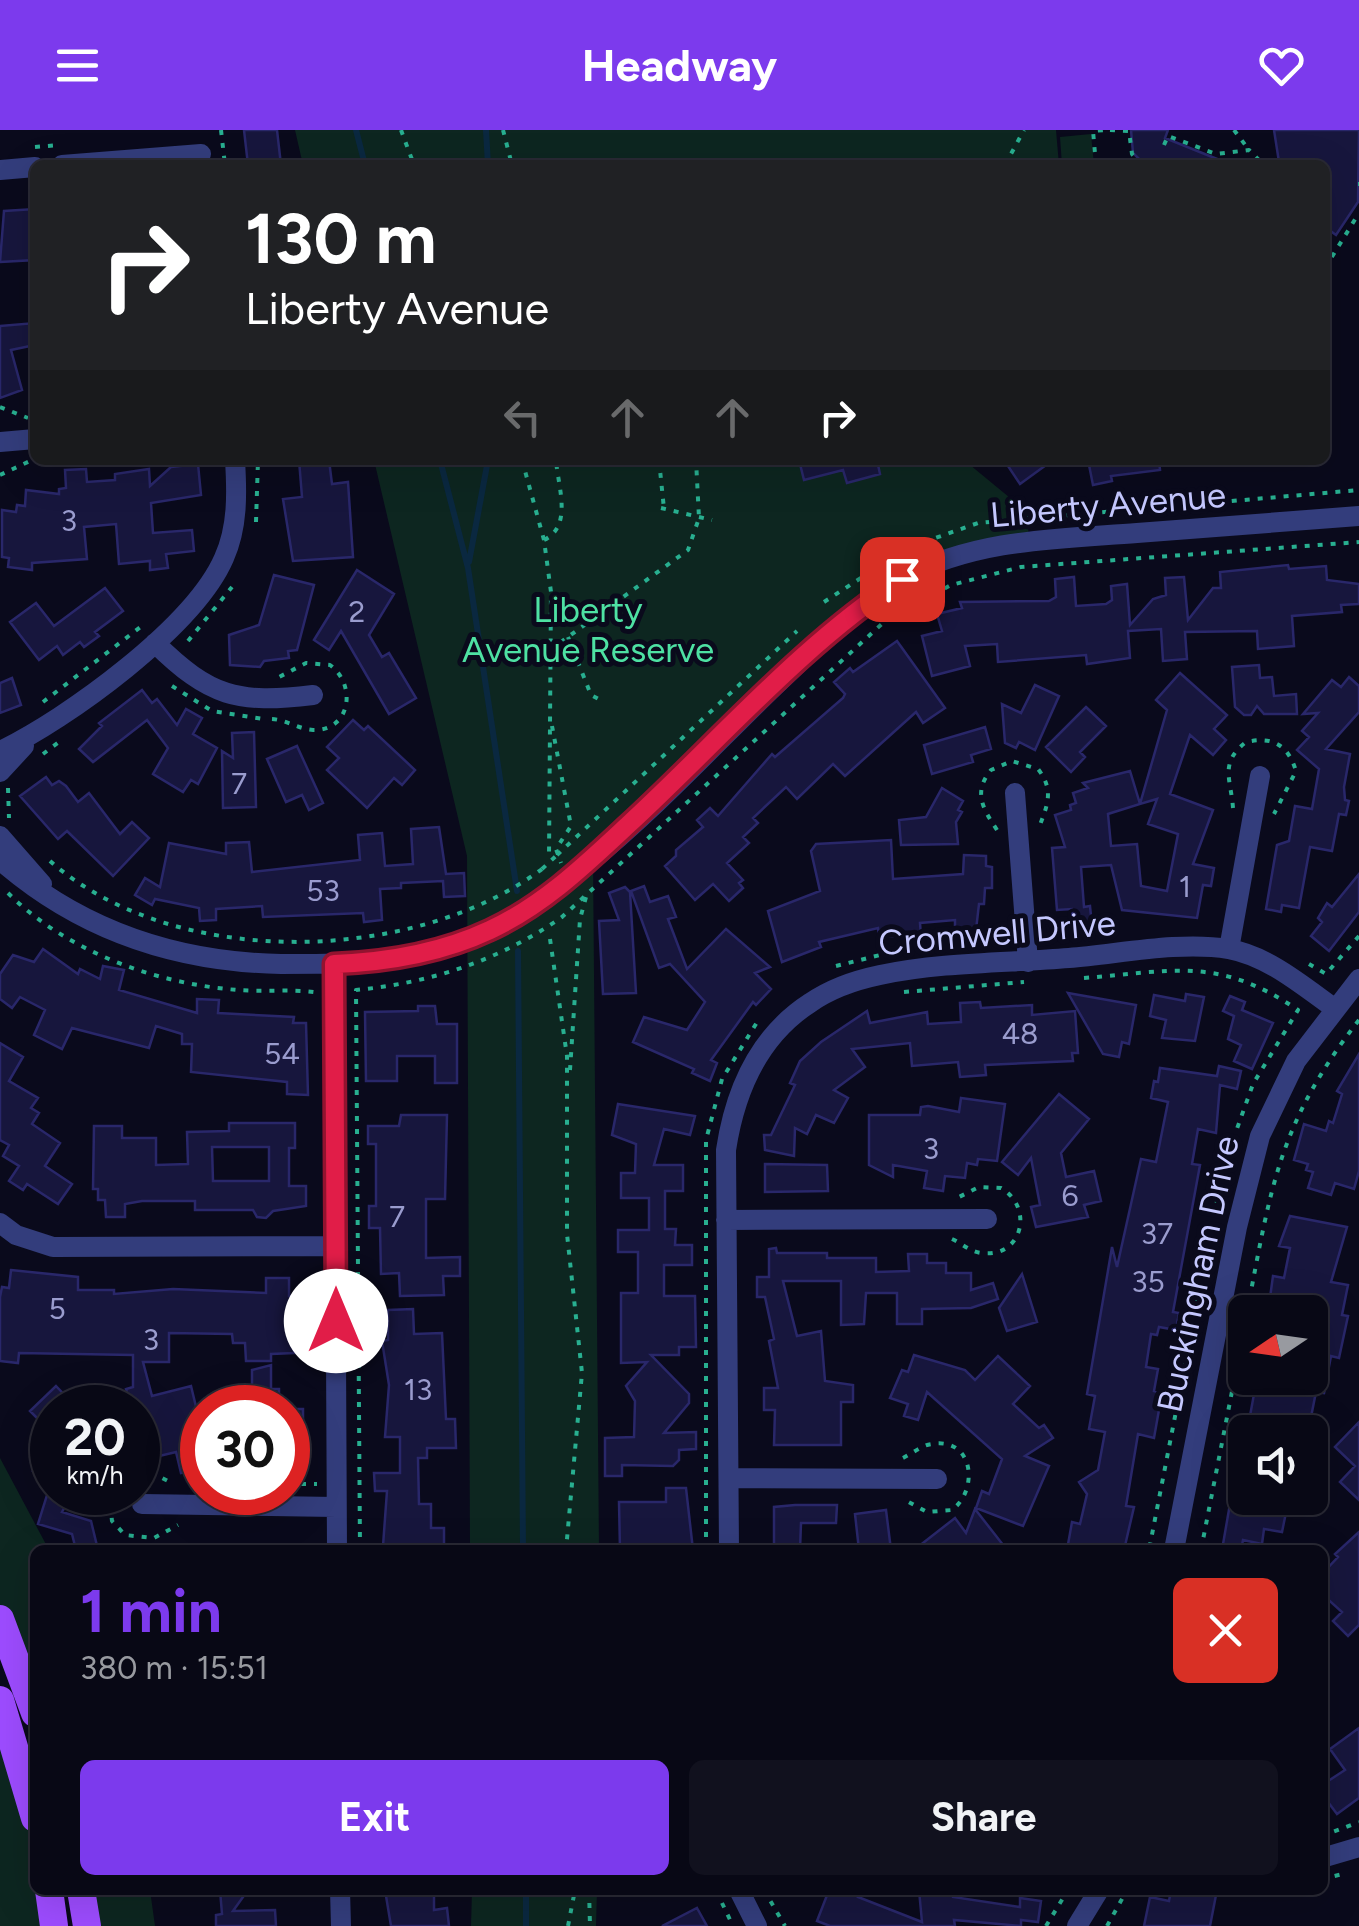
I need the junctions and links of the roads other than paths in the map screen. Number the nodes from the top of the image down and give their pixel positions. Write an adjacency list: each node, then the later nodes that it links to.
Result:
1 (198, 130): 2 (street)
2 (202, 159)
3 (30, 167): 4 (street)
4 (0, 170)
5 (30, 439): 6 (street)
6 (0, 442)
7 (235, 465): 9 (street)
8 (1359, 516): 21 (street, Liberty Avenue)
9 (155, 643): 10 (street); 11 (street)
10 (312, 695)
11 (40, 730): 12 (street); 13 (street)
12 (0, 752)
13 (6, 776)
14 (1260, 776): 19 (street)
15 (1015, 793): 20 (street)
16 (8, 832): 18 (street, Liberty Avenue)
17 (0, 860): 18 (street, Liberty Avenue)
18 (56, 901): 21 (street, Liberty Avenue)
19 (1229, 949): 20 (street, Cromwell Drive); 23 (street, Cromwell Drive)
20 (1028, 962): 25 (street, Cromwell Drive)
21 (334, 964): 27 (street)
22 (1359, 979): 23 (street, Buckingham Drive)
23 (1334, 1008): 34 (street, Buckingham Drive)
24 (987, 1219): 25 (street)
25 (726, 1220): 28 (street, Cromwell Drive)
26 (0, 1223): 27 (street)
27 (337, 1246): 31 (street)
28 (728, 1478): 29 (street); 33 (street, Cromwell Drive)
29 (938, 1478)
30 (160, 1504): 31 (street)
31 (336, 1507): 32 (street)
32 (337, 1545)
33 (729, 1545)
34 (1175, 1545)
35 (0, 1619): 37 (main road)
36 (0, 1700): 38 (main road)
37 (30, 1700)
38 (30, 1801)
39 (1359, 1847): 40 (street)
40 (1328, 1856)
41 (50, 1895): 46 (main road)
42 (82, 1895): 47 (main road)
43 (340, 1895): 48 (street)
44 (742, 1895): 49 (street)
45 (1096, 1895): 50 (street)
46 (54, 1926)
47 (87, 1926)
48 (341, 1926)
49 (757, 1926)
50 (1077, 1926)

